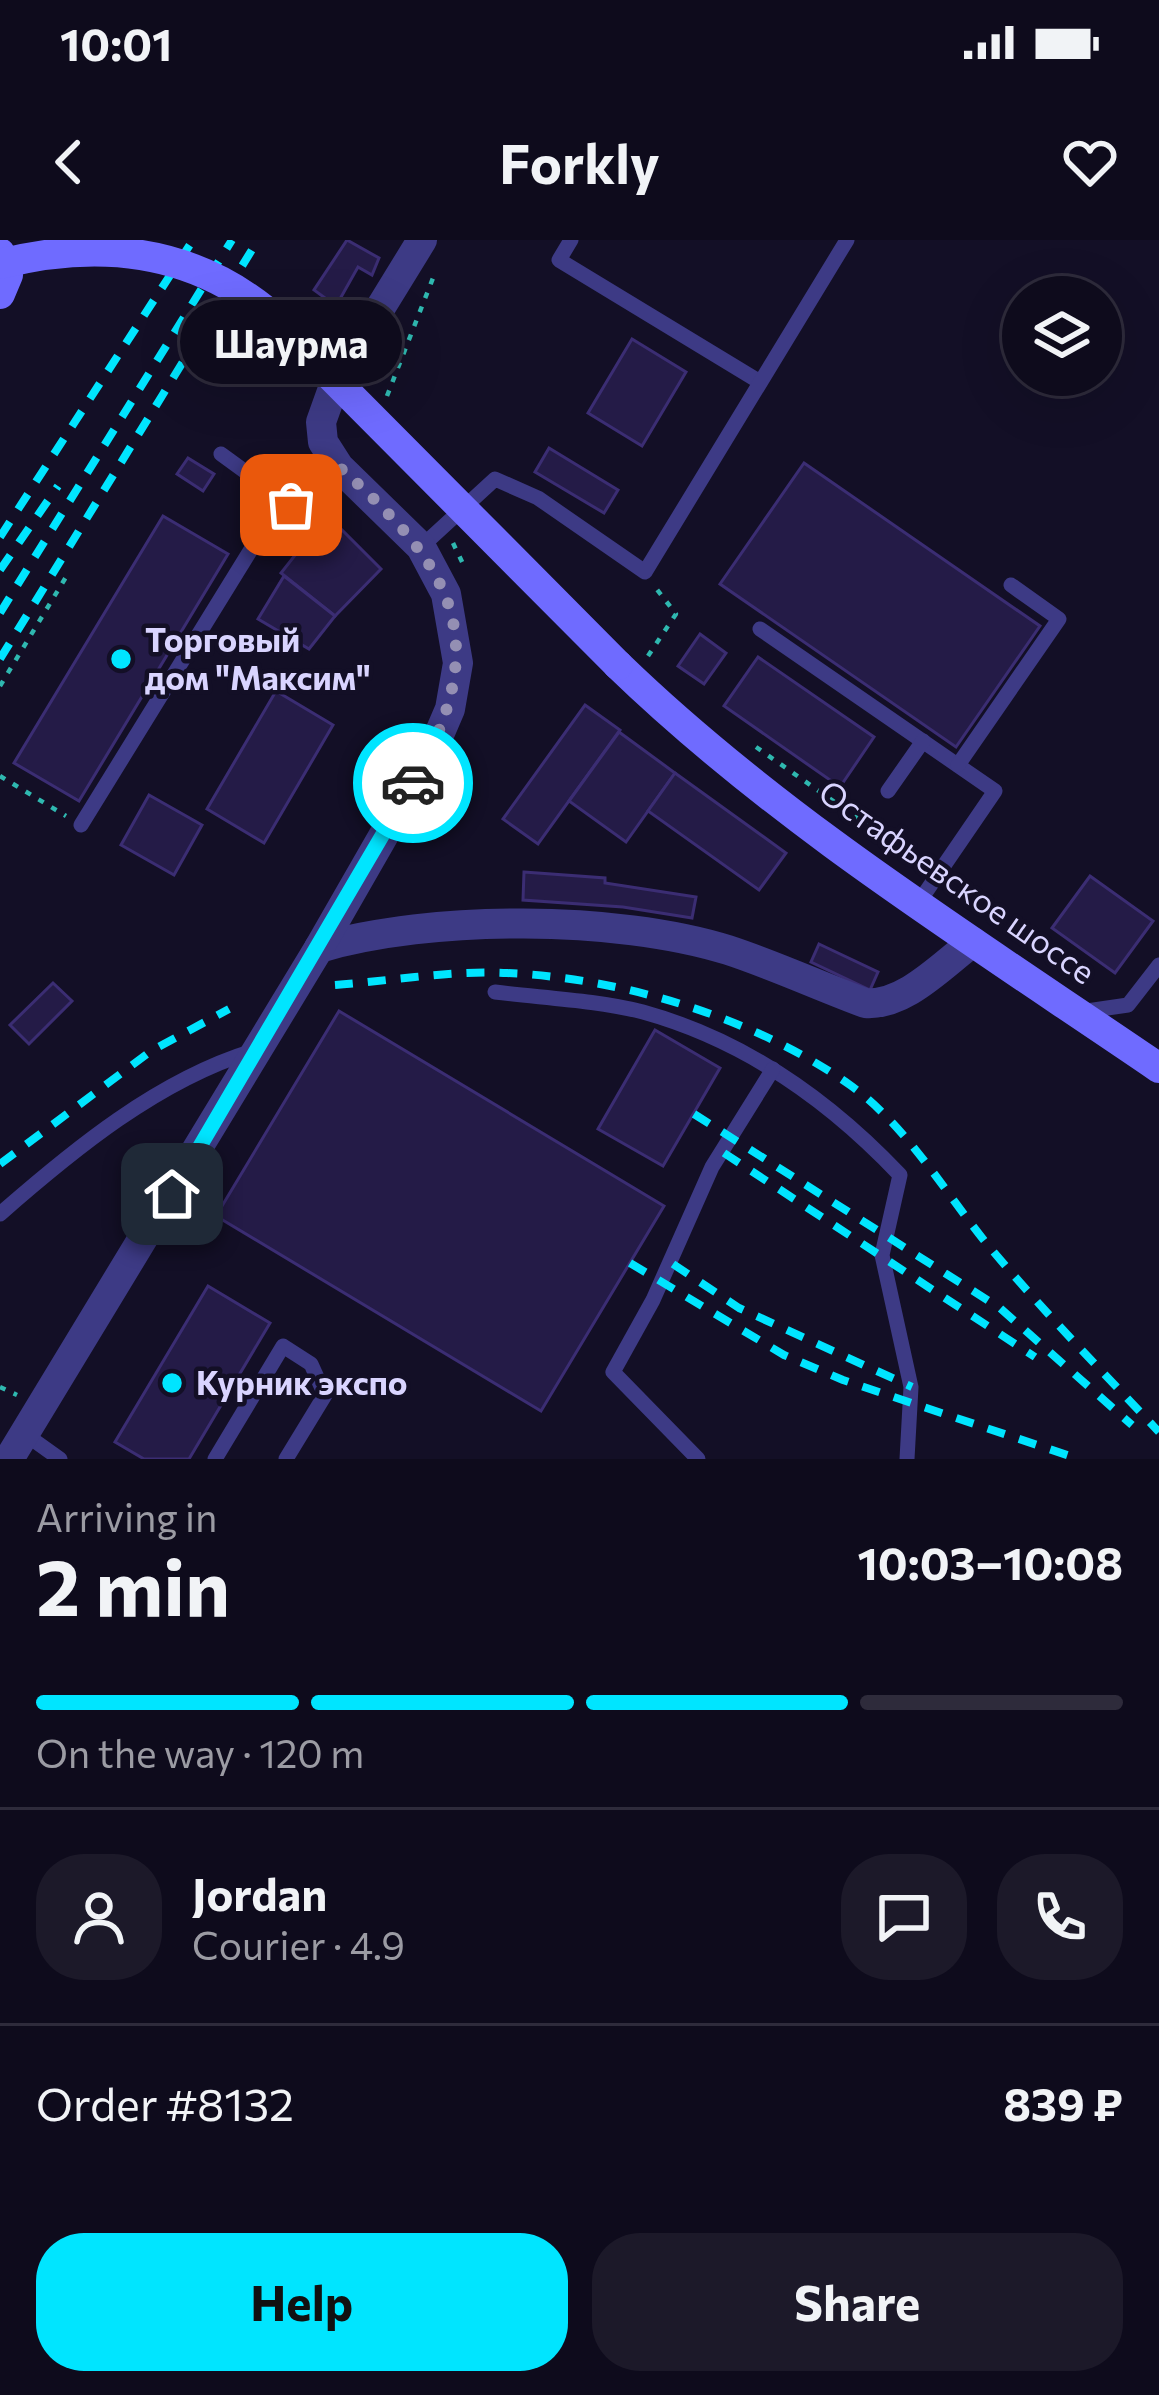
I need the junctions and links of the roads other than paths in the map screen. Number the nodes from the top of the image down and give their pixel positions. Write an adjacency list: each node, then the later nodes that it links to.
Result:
1 (571, 240): 7 (lane)
2 (847, 240): 7 (lane)
3 (431, 250): 9 (street)
4 (0, 253): 6 (main road)
5 (0, 264): 18 (main road, Остафьевское шоссе, bridge)
6 (0, 294)
7 (760, 382): 11 (lane)
8 (221, 454): 10 (lane)
9 (339, 467): 10 (lane); 11 (street)
10 (291, 505): 17 (lane)
11 (430, 536): 20 (street)
12 (1011, 585): 15 (lane)
13 (760, 629): 14 (lane)
14 (923, 741): 15 (lane); 16 (lane)
15 (958, 765): 18 (lane)
16 (888, 791)
17 (81, 825)
18 (919, 902): 19 (main road, Остафьевское шоссе)
19 (973, 942): 20 (street); 23 (main road, Остафьевское шоссе)
20 (319, 948): 24 (street)
21 (1159, 965): 23 (lane)
22 (495, 992): 26 (lane)
23 (1078, 1013): 25 (main road, Остафьевское шоссе)
24 (260, 1049): 27 (lane); 28 (street)
25 (1159, 1068)
26 (773, 1069): 32 (lane); 33 (lane)
27 (0, 1214)
28 (17, 1446): 29 (lane)
29 (60, 1459)
30 (215, 1459): 31 (lane)
31 (286, 1459)
32 (698, 1459)
33 (907, 1459)

